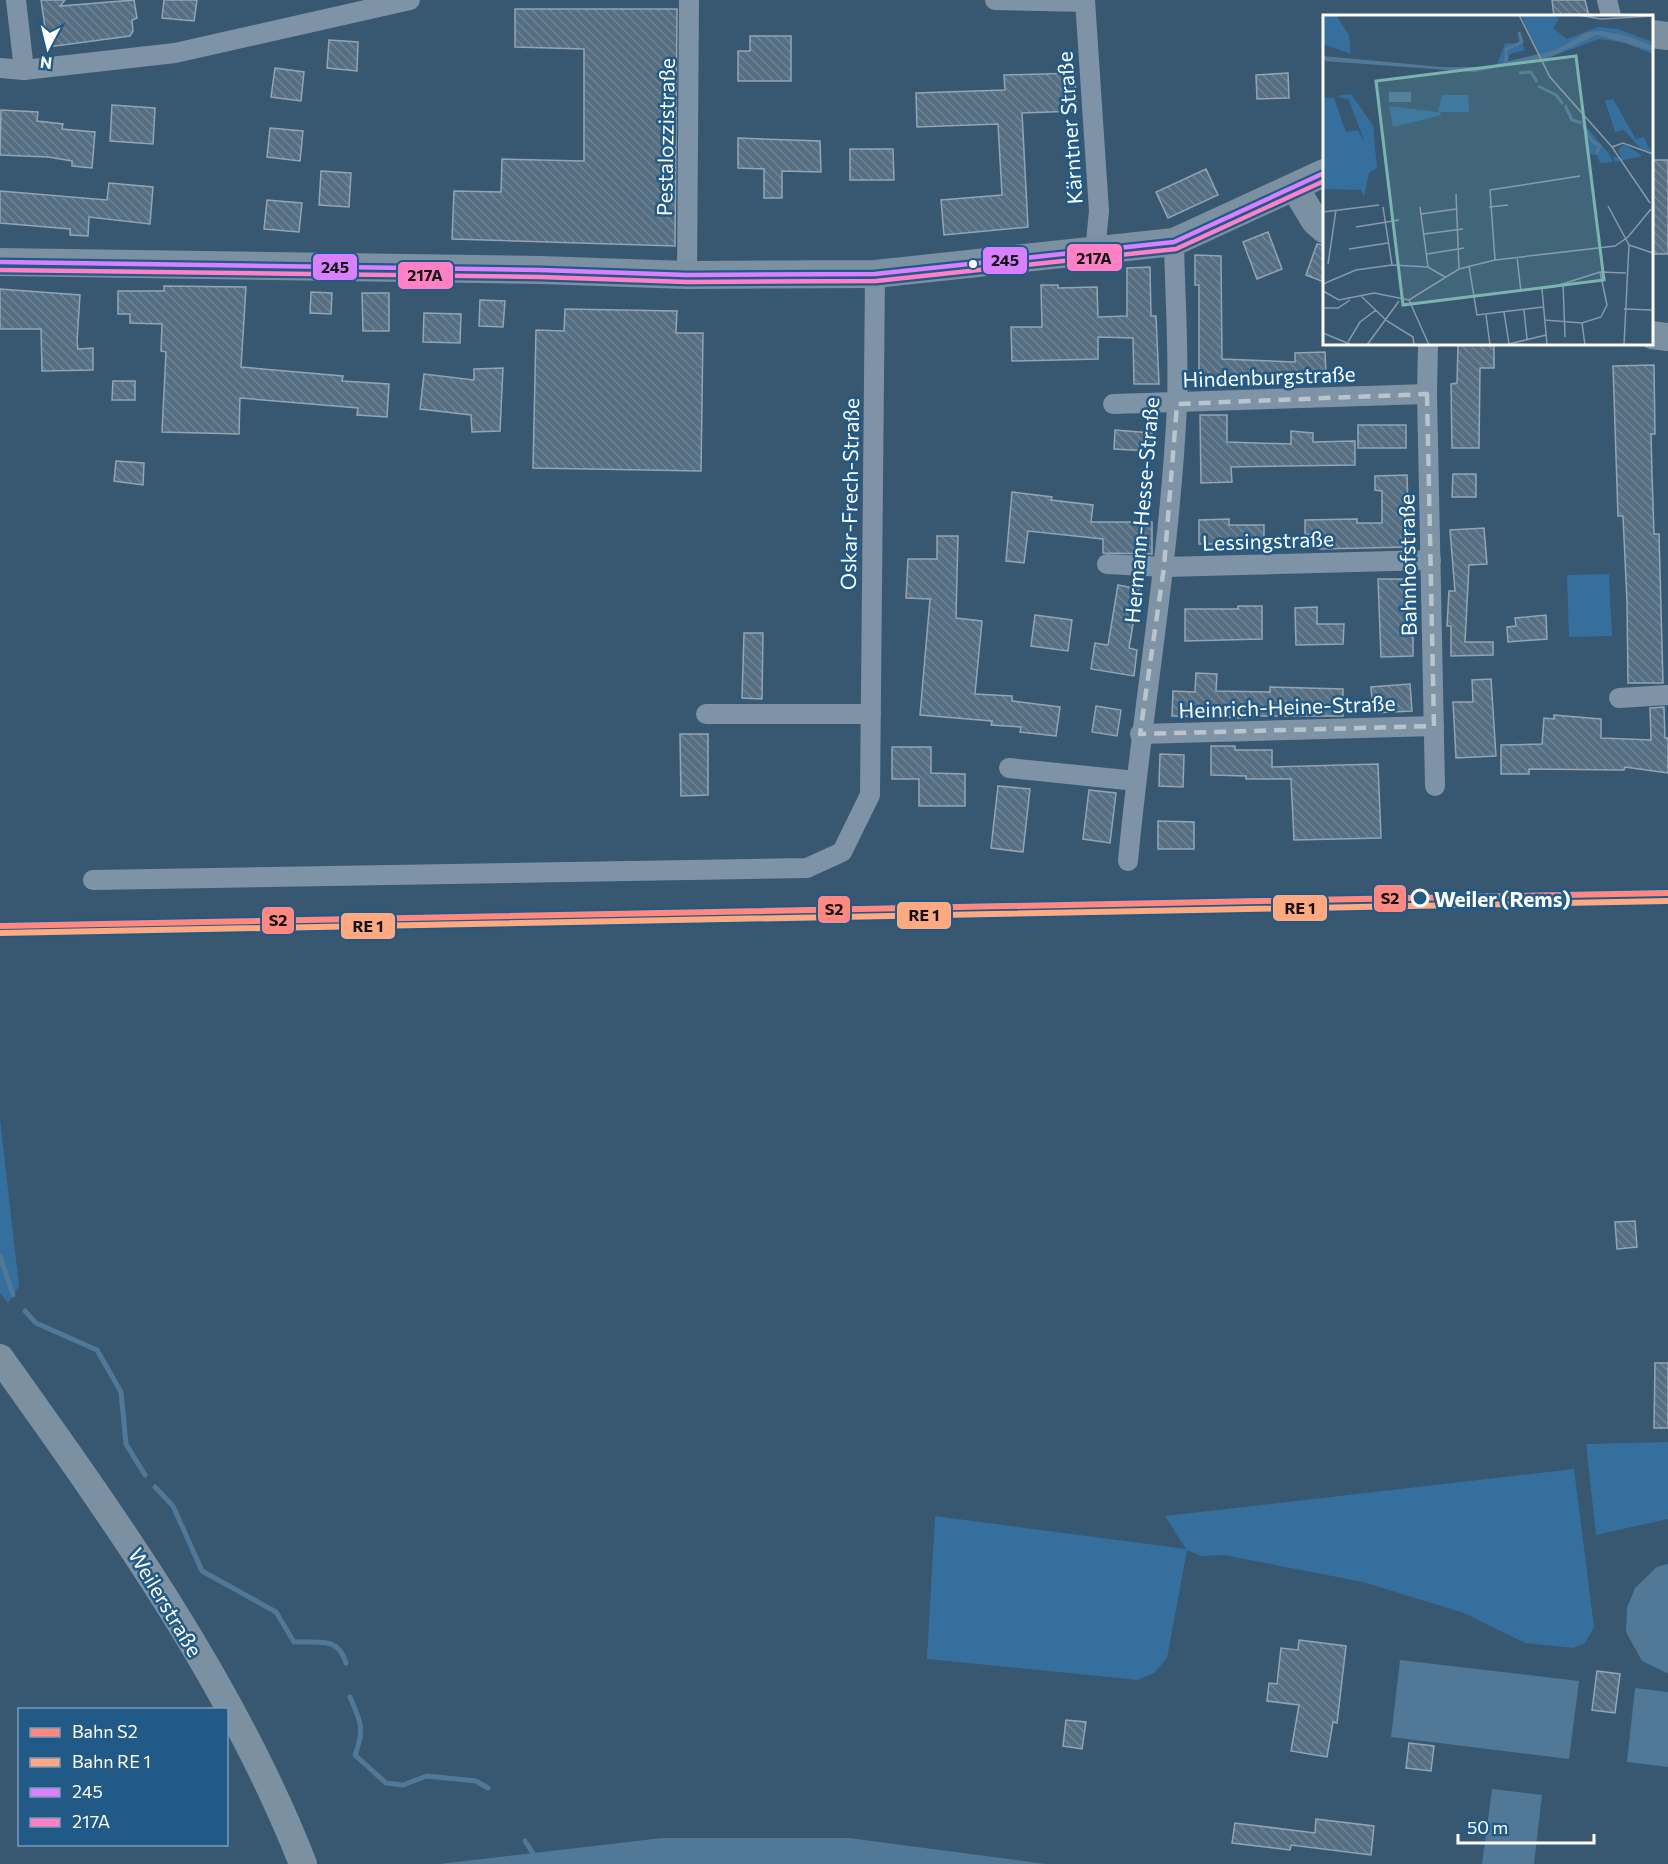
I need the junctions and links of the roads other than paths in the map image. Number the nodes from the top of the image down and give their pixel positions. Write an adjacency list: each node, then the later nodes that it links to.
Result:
1 (16, 0): 12 (street)
2 (410, 0): 7 (street)
3 (689, 0): 20 (street, Pestalozzistraße)
4 (995, 0): 6 (street)
5 (1607, 0): 8 (street)
6 (1085, 1): 17 (street, Kärntner Straße)
7 (340, 8): 12 (street)
8 (1611, 15)
9 (1653, 34): 10 (street)
10 (1668, 36)
11 (0, 68): 12 (street)
12 (24, 70)
13 (1323, 174): 14 (street)
14 (1295, 189): 15 (street); 16 (street)
15 (1323, 228)
16 (1174, 242): 17 (street); 26 (street, Hermann-Hesse-Straße)
17 (1095, 252): 19 (street)
18 (0, 262): 20 (street)
19 (875, 274): 20 (street); 33 (street, Oskar-Frech-Straße)
20 (687, 275)
21 (1653, 335): 22 (street)
22 (1668, 337)
23 (1428, 345): 24 (street, Bahnhofstraße)
24 (1427, 394): 26 (street, Hindenburgstraße); 27 (street, Bahnhofstraße)
25 (1113, 404): 26 (street, Hindenburgstraße)
26 (1177, 404): 29 (street, Hermann-Hesse-Straße)
27 (1431, 560): 29 (street, Lessingstraße); 34 (street, Bahnhofstraße)
28 (1107, 564): 29 (street, Lessingstraße)
29 (1164, 567): 35 (street, Hermann-Hesse-Straße)
30 (1668, 695): 31 (street)
31 (1619, 698)
32 (706, 714): 33 (street)
33 (871, 714): 40 (street, Oskar-Frech-Straße)
34 (1434, 726): 35 (street, Heinrich-Heine-Straße); 38 (street, Bahnhofstraße)
35 (1140, 734): 37 (street, Hermann-Hesse-Straße)
36 (1009, 768): 37 (street)
37 (1136, 781): 39 (street, Hermann-Hesse-Straße)
38 (1435, 786)
39 (1128, 861)
40 (93, 880)
41 (0, 1358): 42 (street, Weilerstraße)
42 (298, 1852)

